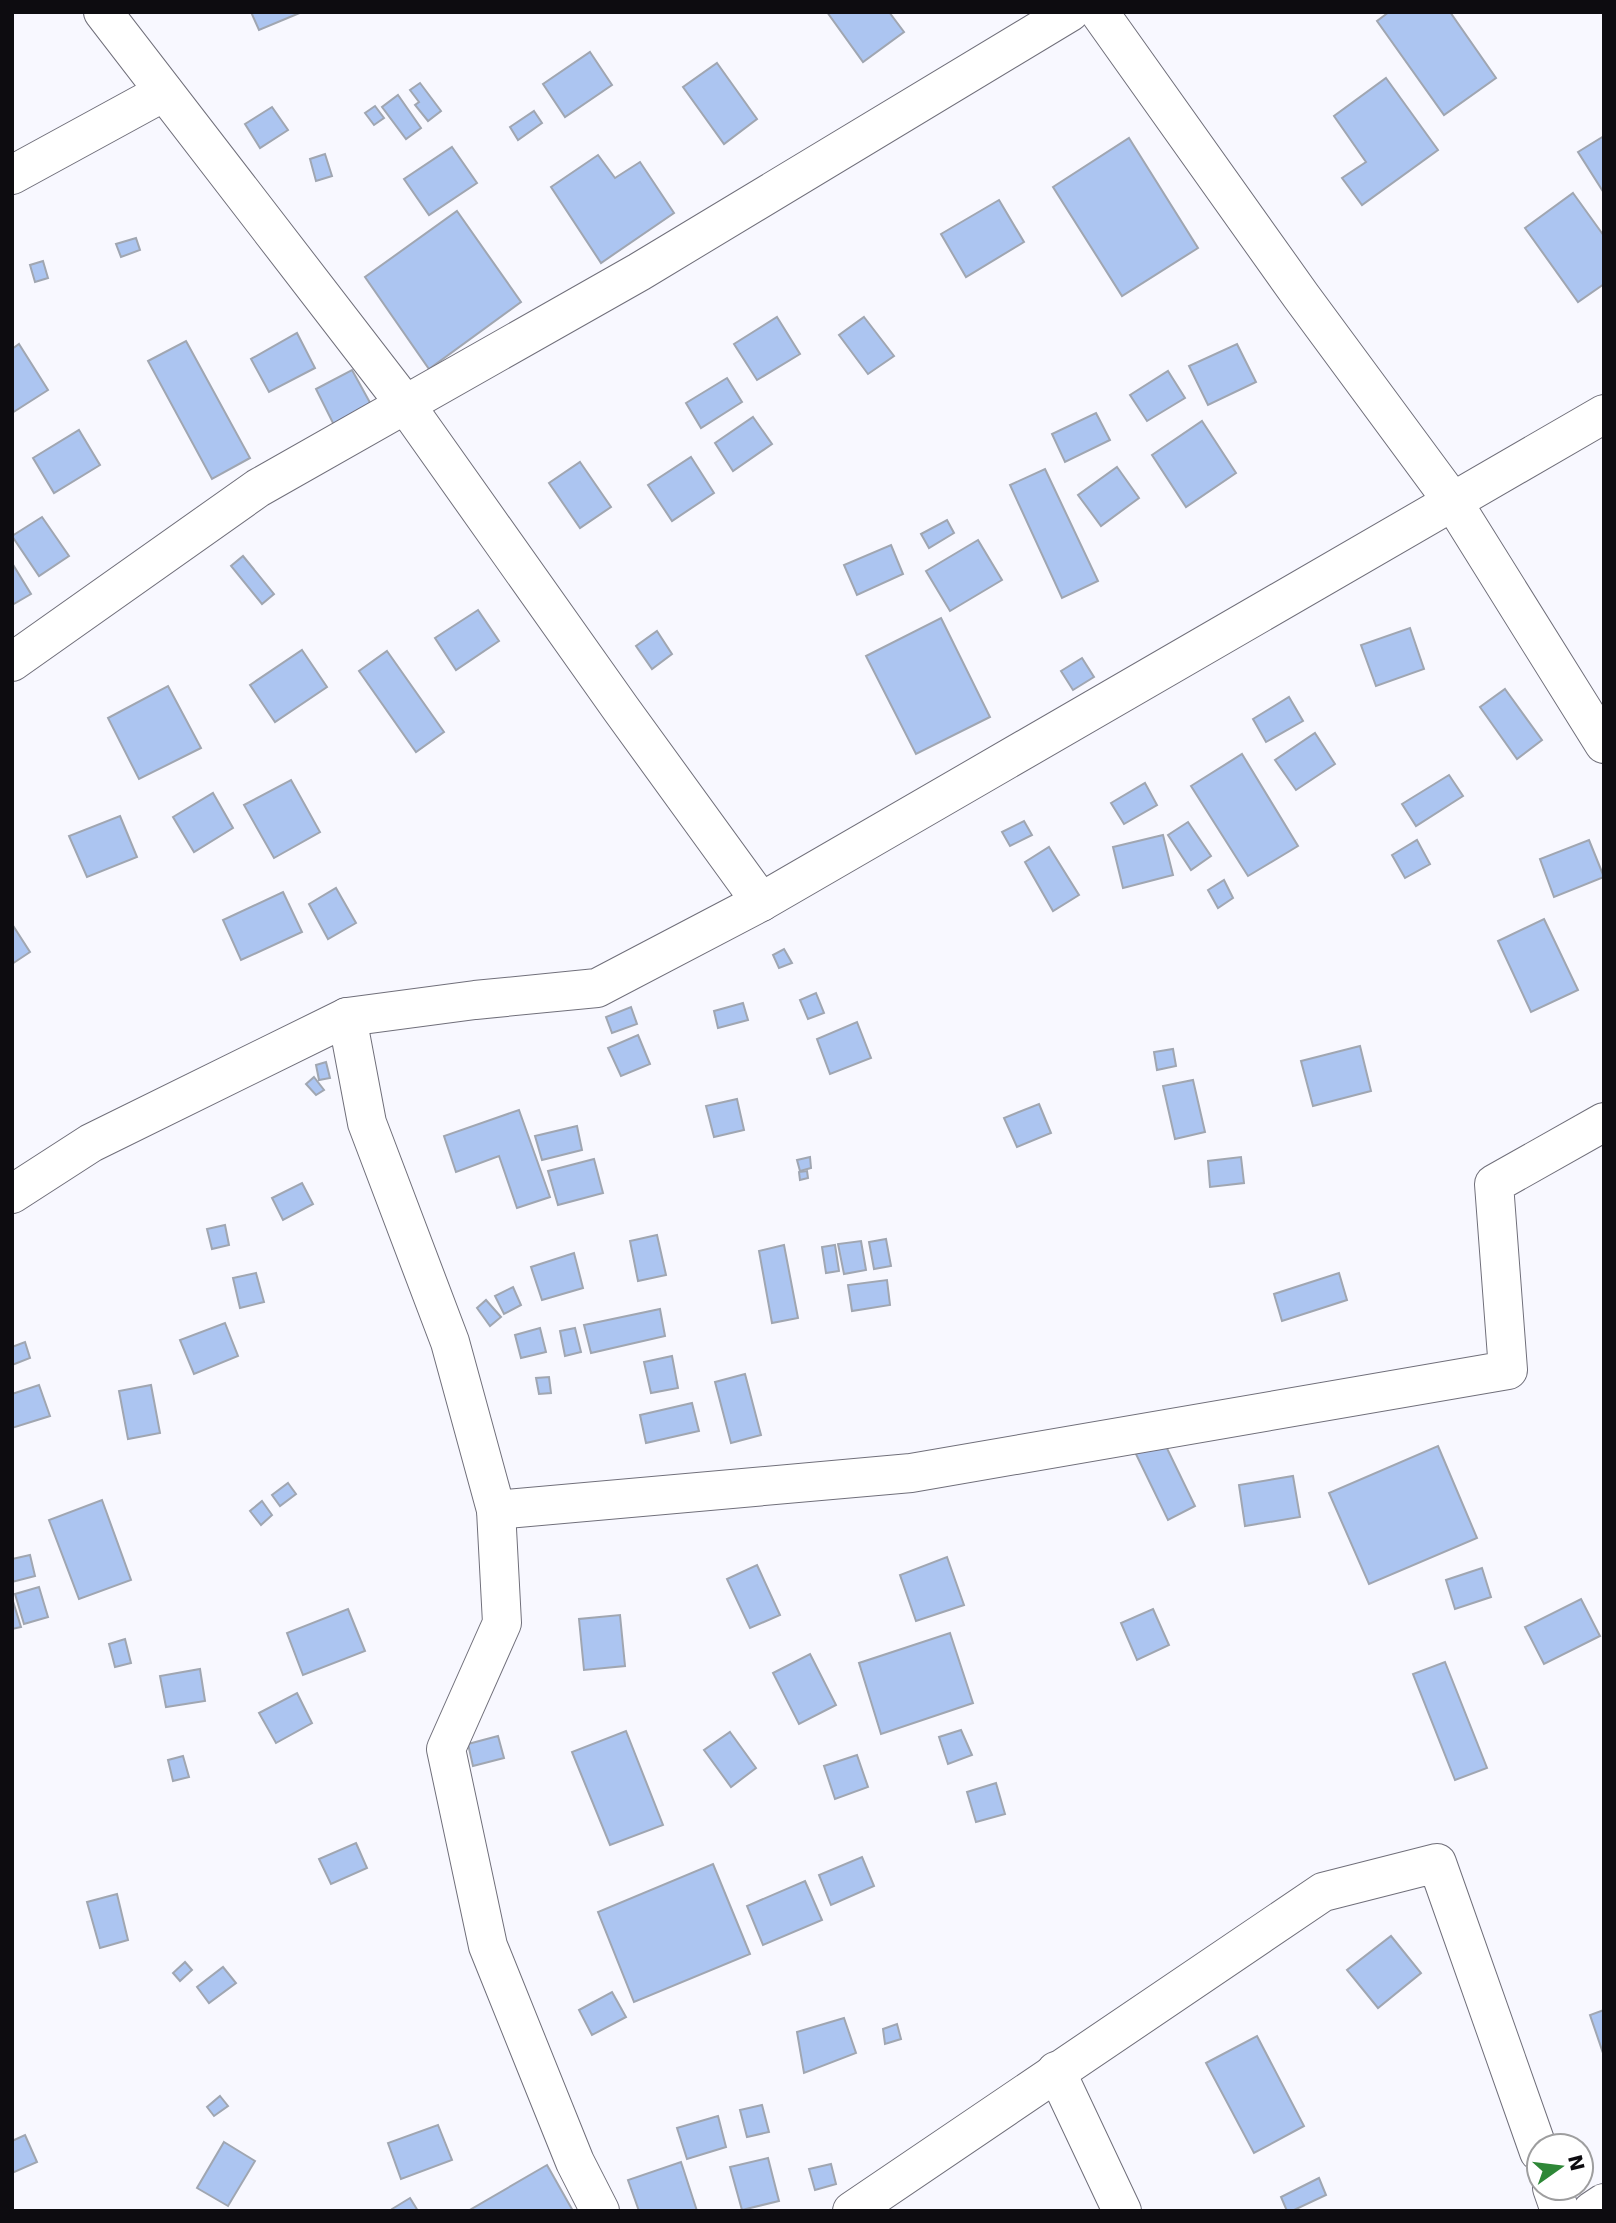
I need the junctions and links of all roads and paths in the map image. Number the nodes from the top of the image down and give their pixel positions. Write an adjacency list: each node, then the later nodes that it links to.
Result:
1 (103, 12): 4 (street)
2 (1070, 12): 6 (street)
3 (1099, 12): 8 (street)
4 (164, 92): 5 (street); 6 (street)
5 (12, 175)
6 (405, 404): 9 (street); 11 (street)
7 (1604, 414): 8 (street)
8 (1453, 502): 10 (street); 11 (street)
9 (12, 662)
10 (1604, 744)
11 (761, 902): 12 (street)
12 (347, 1017): 14 (street); 15 (street)
13 (1604, 1122): 15 (street)
14 (12, 1194)
15 (496, 1510): 19 (street)
16 (1056, 2071): 17 (street); 20 (street); 21 (street)
17 (1532, 2132)
18 (1604, 2203): 22 (street)
19 (600, 2211)
20 (852, 2211)
21 (1122, 2211)
22 (1591, 2211)

